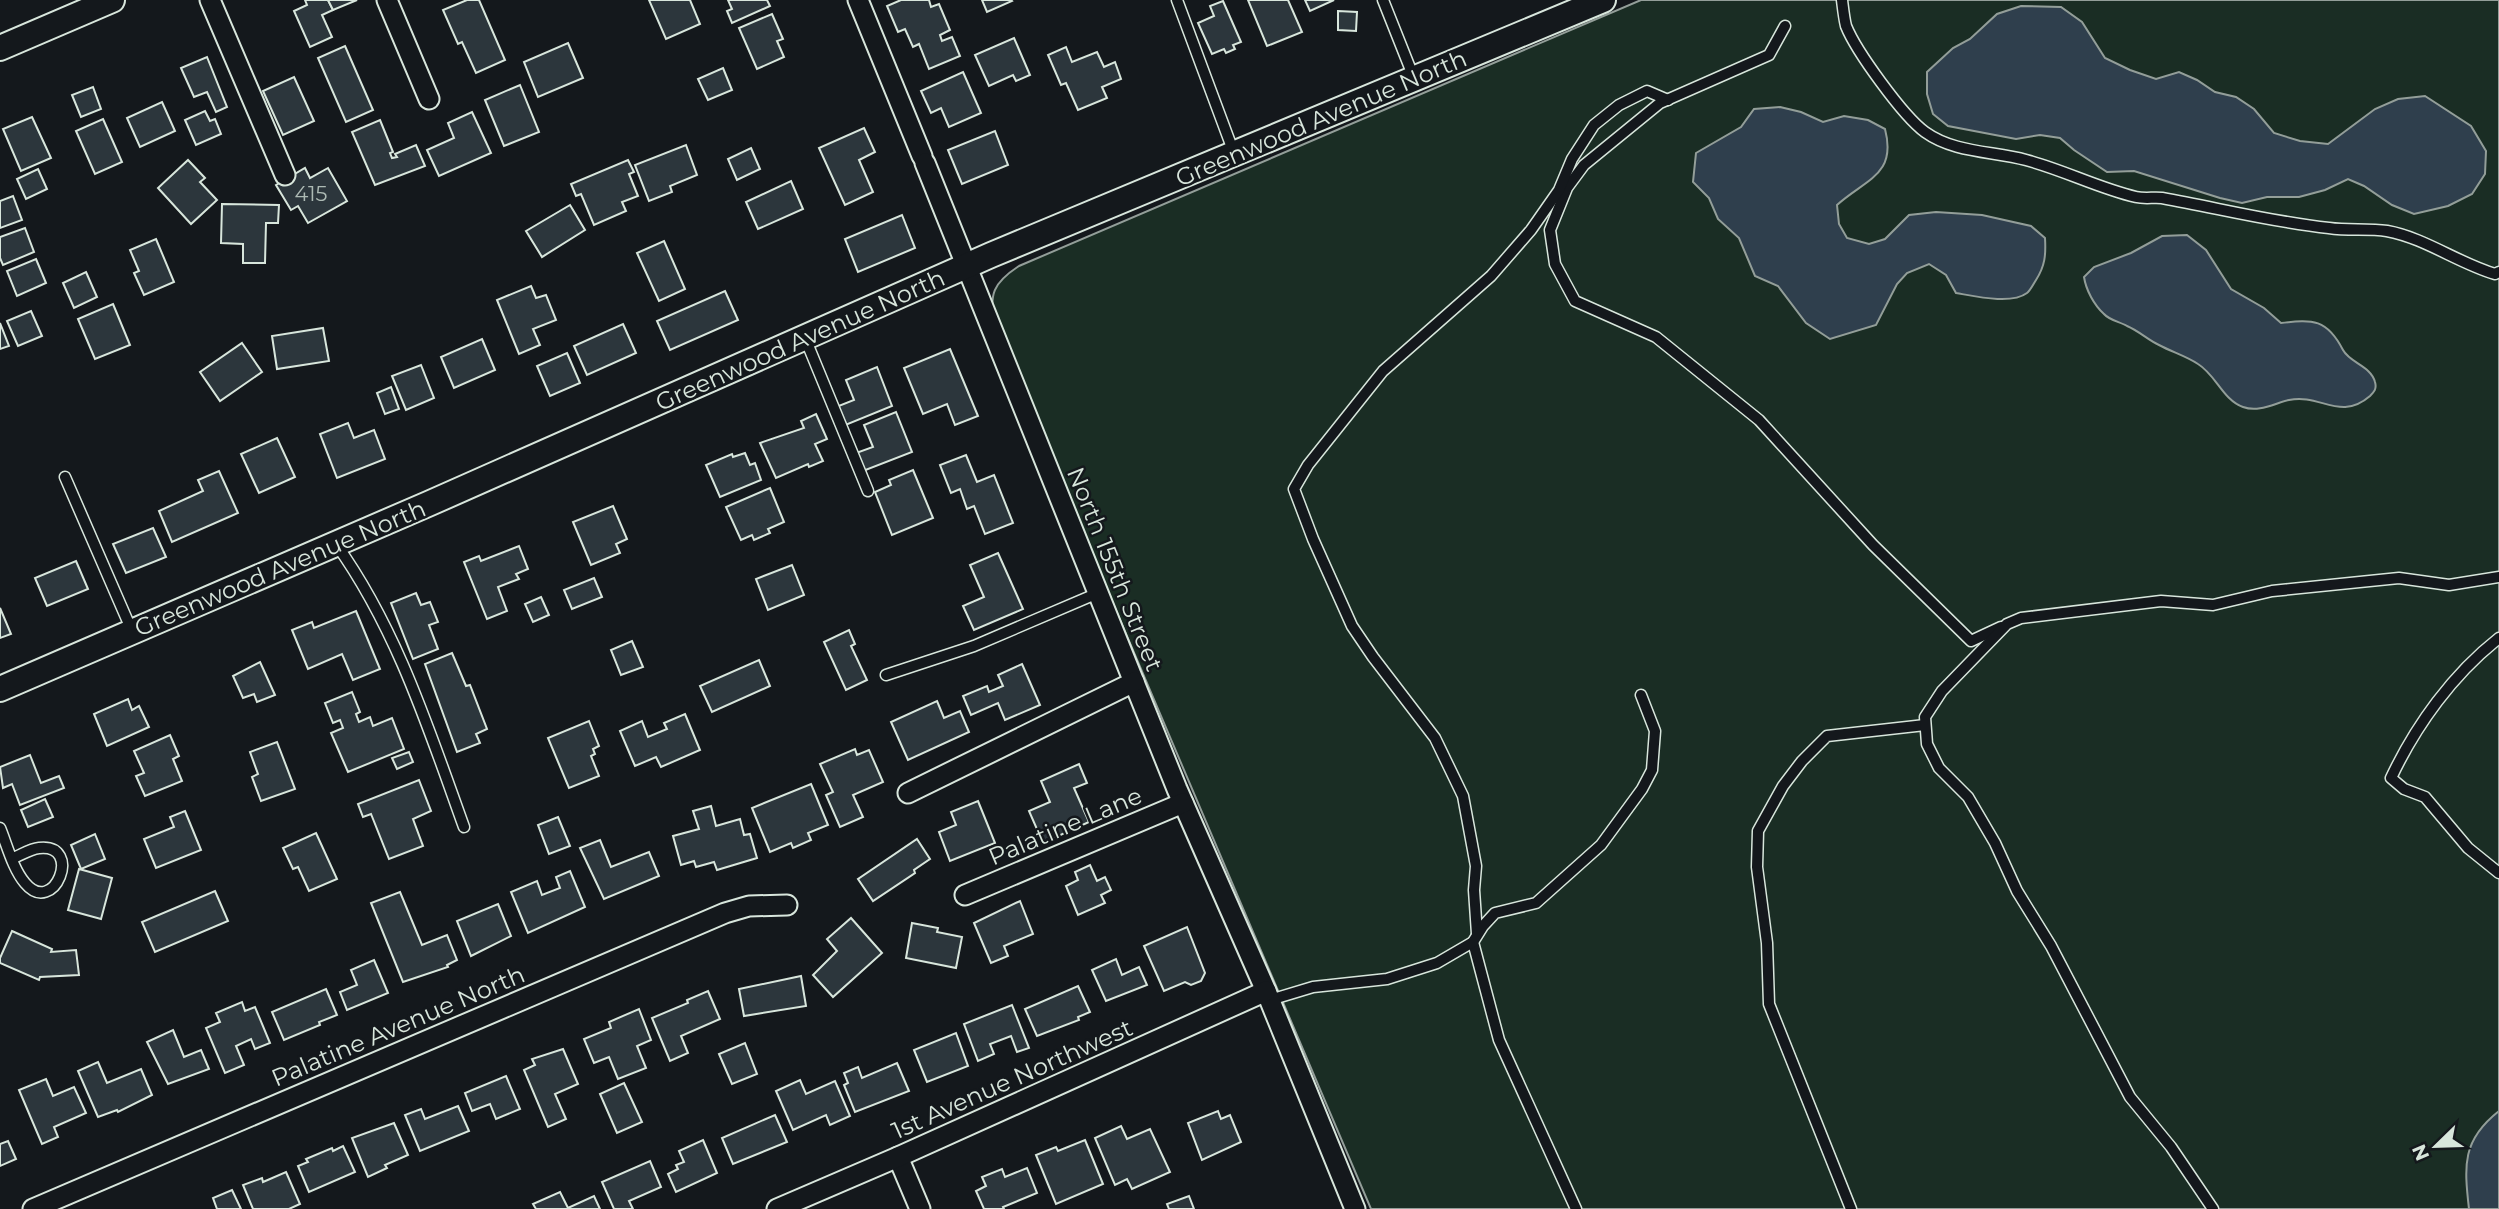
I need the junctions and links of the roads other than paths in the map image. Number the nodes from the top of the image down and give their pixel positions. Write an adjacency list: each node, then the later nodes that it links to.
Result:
1 (112, 0): 10 (street)
2 (210, 0): 15 (street)
3 (387, 0): 12 (street)
4 (858, 0): 16 (street, North 155th Street)
5 (1177, 0): 14 (lane)
6 (1383, 0): 11 (lane)
7 (1603, 0): 11 (street, Greenwood Avenue North)
8 (1842, 0): 17 (lane)
9 (1785, 26): 13 (lane)
10 (0, 48)
11 (1414, 79): 14 (street, Greenwood Avenue North)
12 (429, 99)
13 (1668, 100): 24 (lane); 40 (lane)
14 (1234, 154): 16 (street, Greenwood Avenue North)
15 (285, 175)
16 (967, 266): 18 (street, Greenwood Avenue North); 23 (street, North 155th Street)
17 (2499, 272)
18 (805, 338): 20 (lane); 21 (street, Greenwood Avenue North)
19 (65, 477): 25 (lane)
20 (868, 491)
21 (336, 544): 25 (street, Greenwood Avenue North); 34 (lane)
22 (2499, 577): 24 (lane)
23 (1098, 593): 27 (lane); 28 (street, North 155th Street)
24 (2007, 624): 31 (lane)
25 (132, 632): 29 (street, Greenwood Avenue North)
26 (2499, 638): 37 (lane)
27 (886, 676)
28 (1134, 682): 32 (street); 33 (street, North 155th Street)
29 (0, 689)
30 (1640, 695): 40 (lane)
31 (1925, 725): 48 (lane); 49 (lane)
32 (908, 793)
33 (1183, 803): 38 (street, Palatine Lane); 41 (street, North 155th Street)
34 (464, 827)
35 (0, 828): 36 (lane)
36 (13, 858): 36 (lane)
37 (2499, 873)
38 (965, 895)
39 (787, 905): 43 (street, Palatine Avenue North)
40 (1475, 938): 41 (lane); 47 (lane)
41 (1268, 996): 42 (street, 1st Avenue Northwest); 46 (street, North 155th Street)
42 (898, 1157): 44 (street, 1st Avenue Northwest); 45 (street)
43 (33, 1209)
44 (777, 1209)
45 (920, 1209)
46 (1355, 1209)
47 (1576, 1209)
48 (1851, 1209)
49 (2213, 1209)

